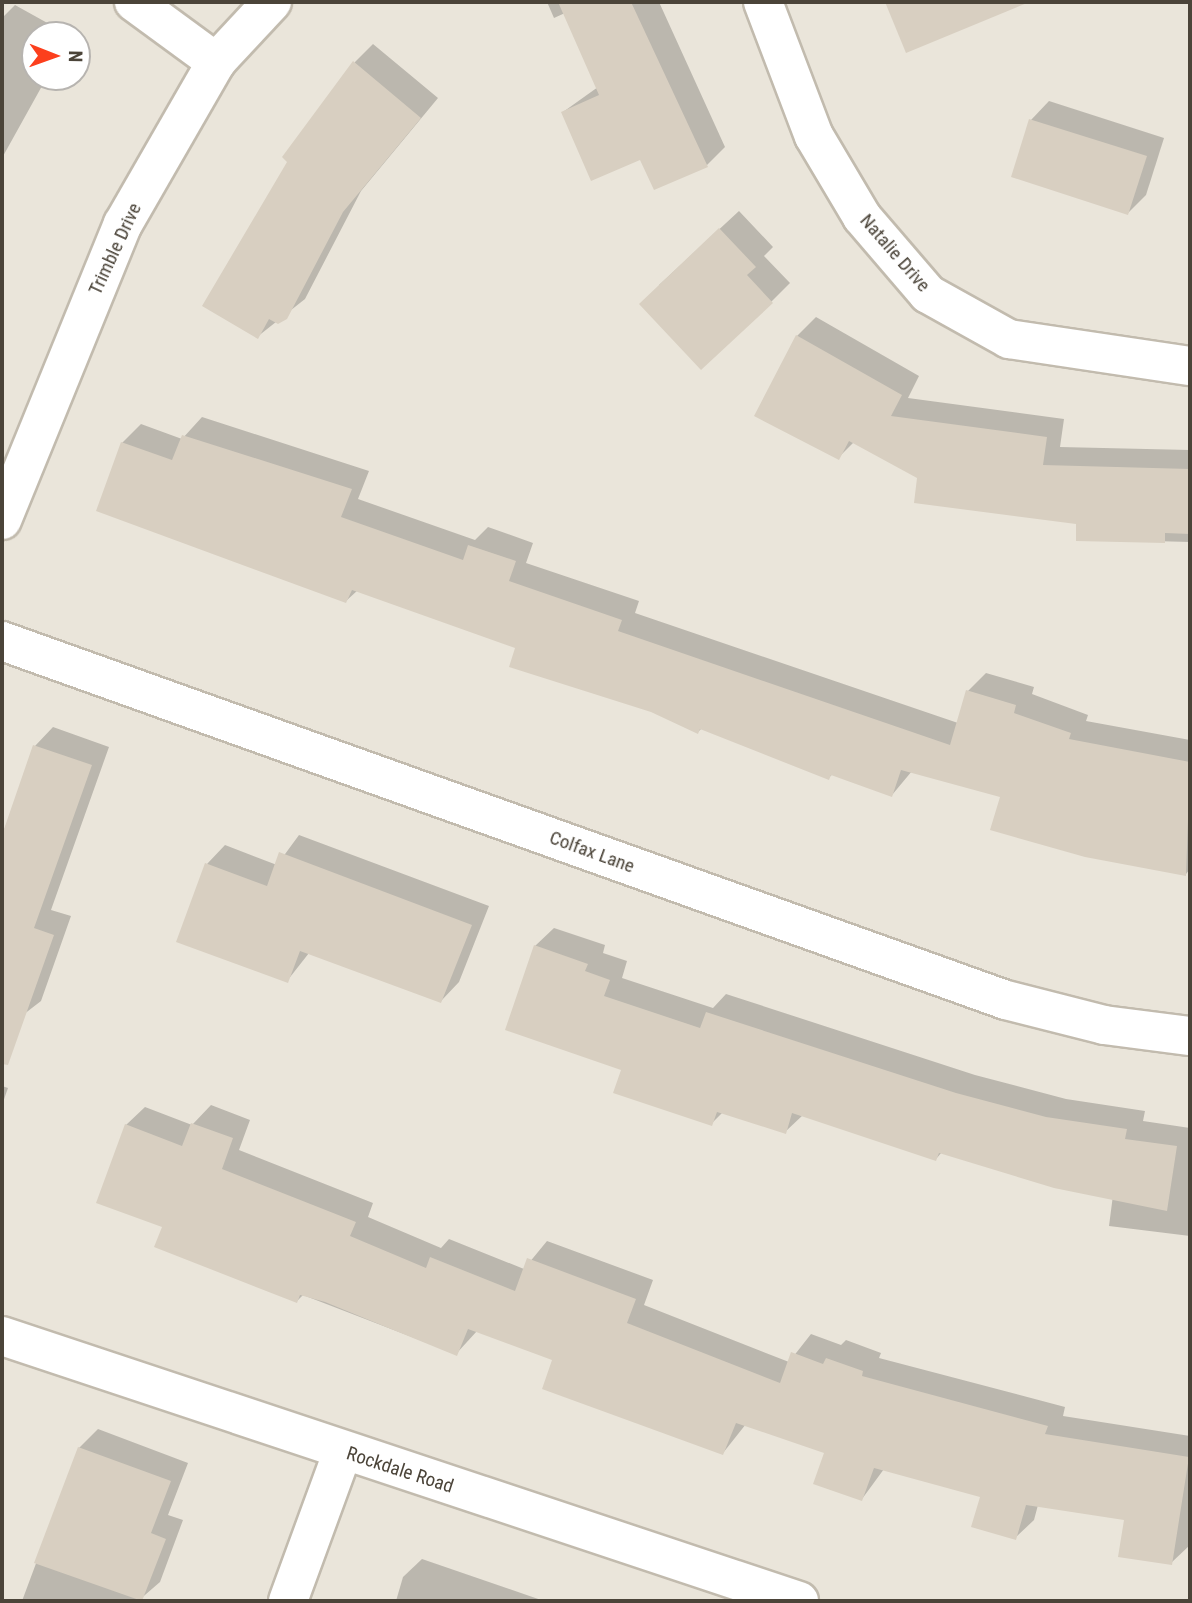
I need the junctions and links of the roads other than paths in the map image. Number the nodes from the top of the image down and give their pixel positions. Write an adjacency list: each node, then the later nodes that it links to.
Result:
1 (134, 2): 4 (street)
2 (272, 2): 4 (street, Trimble Drive)
3 (763, 2): 5 (street, Natalie Drive)
4 (216, 62): 6 (street, Trimble Drive)
5 (1190, 366)
6 (2, 520)
7 (2, 641): 8 (street, Colfax Lane)
8 (1190, 1036)
9 (2, 1336): 10 (street, Rockdale Road)
10 (343, 1451): 11 (street); 12 (street, Rockdale Road)
11 (288, 1601)
12 (799, 1601)

